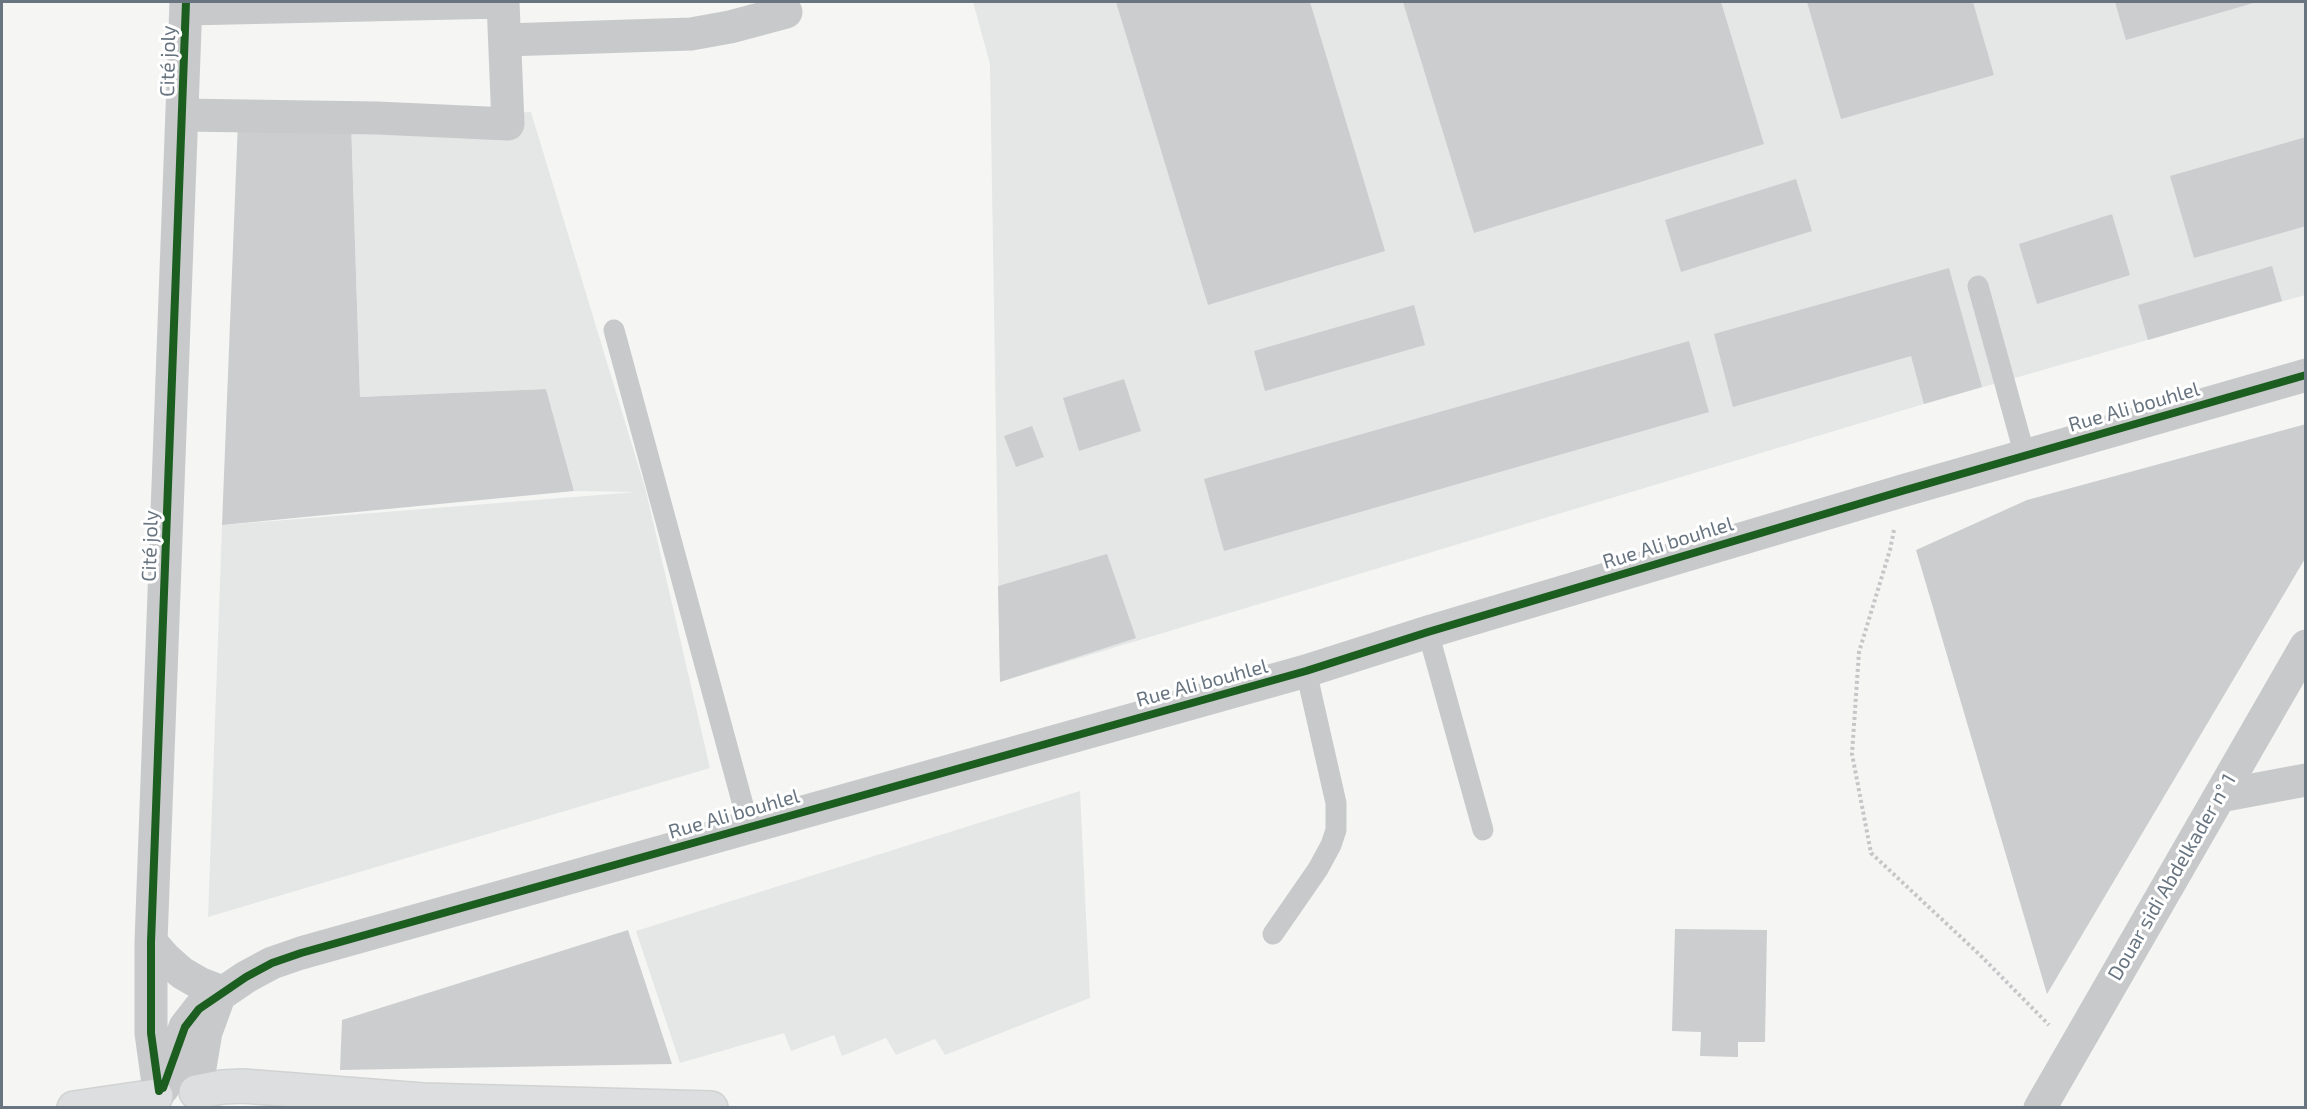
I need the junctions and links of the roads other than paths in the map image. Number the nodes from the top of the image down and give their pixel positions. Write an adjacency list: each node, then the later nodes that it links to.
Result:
1 (503, 2): 2 (street); 4 (street)
2 (186, 5): 5 (street, Cité joly)
3 (786, 12): 4 (street)
4 (505, 40): 5 (street)
5 (183, 115): 18 (street, Cité joly)
6 (1978, 286): 9 (lane)
7 (614, 330): 15 (lane)
8 (2306, 375): 9 (street, Rue Ali bouhlel)
9 (2025, 456): 10 (street, Rue Ali bouhlel)
10 (1428, 632): 12 (street, Rue Ali bouhlel); 16 (lane)
11 (2306, 646): 14 (street, Douar sidi Abdelkader n° 1)
12 (1306, 671): 15 (street, Rue Ali bouhlel); 17 (lane)
13 (2306, 780): 14 (street)
14 (2220, 796): 26 (street, Douar sidi Abdelkader n° 1)
15 (749, 827): 19 (street, Rue Ali bouhlel)
16 (1483, 830)
17 (1273, 934)
18 (151, 942): 19 (street); 20 (street, Cité joly)
19 (222, 992): 20 (street, Rue Ali bouhlel); 21 (street)
20 (158, 1096): 21 (main road); 23 (main road)
21 (198, 1097): 22 (main road)
22 (423, 1100): 24 (main road); 25 (main road)
23 (74, 1107)
24 (384, 1107)
25 (711, 1107)
26 (2040, 1107)

